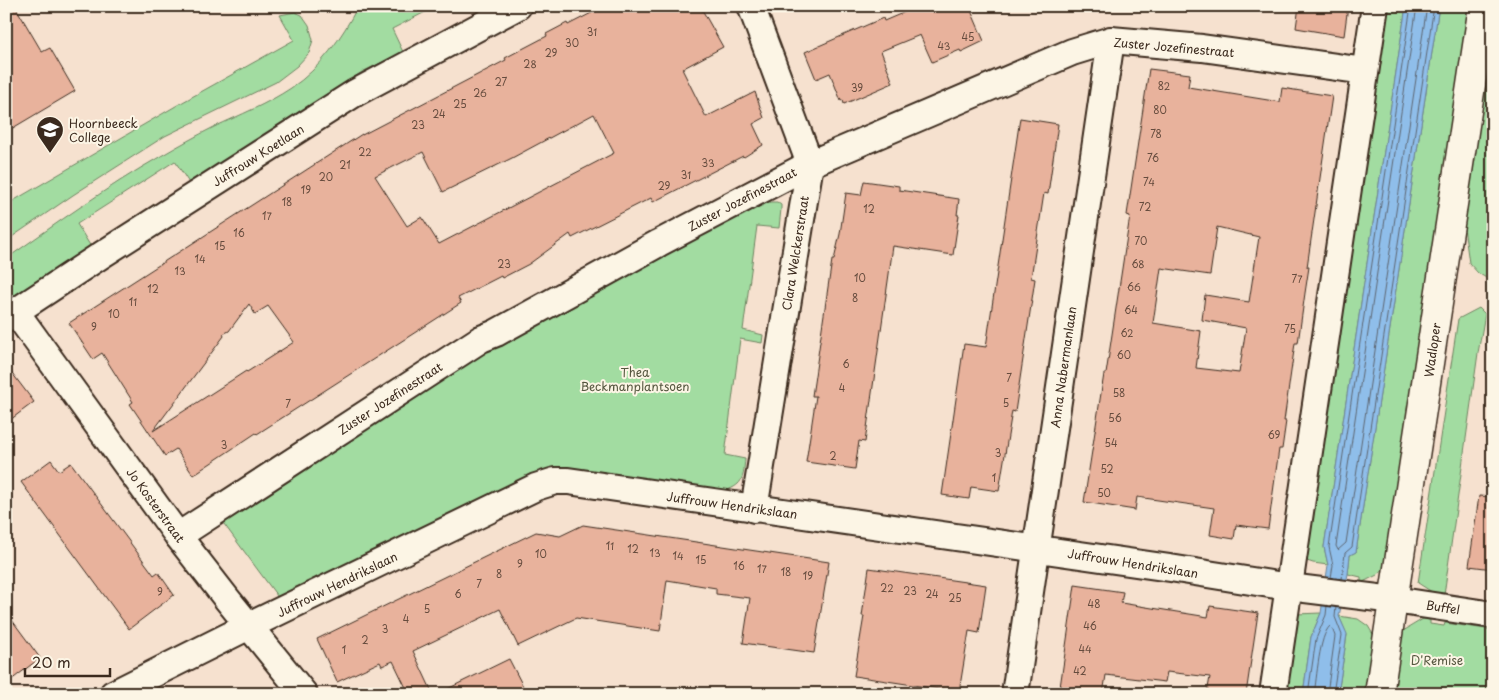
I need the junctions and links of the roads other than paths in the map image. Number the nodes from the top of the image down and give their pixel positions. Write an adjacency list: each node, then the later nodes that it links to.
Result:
1 (518, 6): 8 (street, Juffrouw Koetlaan)
2 (751, 6): 7 (street, Clara Welckerstraat)
3 (1375, 6): 6 (street)
4 (1483, 6): 13 (street, Wadloper)
5 (1111, 40): 6 (street, Zuster Jozefinestraat); 7 (street, Zuster Jozefinestraat); 11 (street, Anna Nabermanlaan)
6 (1365, 71): 12 (street)
7 (810, 164): 9 (street, Clara Welckerstraat); 10 (street, Zuster Jozefinestraat)
8 (11, 315): 10 (street, Jo Kosterstraat)
9 (754, 509): 11 (street, Juffrouw Hendrikslaan); 15 (street, Juffrouw Hendrikslaan)
10 (178, 536): 15 (street, Jo Kosterstraat)
11 (1037, 549): 12 (street, Juffrouw Hendrikslaan); 18 (street, Anna Nabermanlaan)
12 (1300, 589): 13 (street, Juffrouw Hendrikslaan); 19 (street)
13 (1394, 600): 14 (street, Buffel); 20 (street, Wadloper)
14 (1493, 615)
15 (249, 626): 16 (street, Juffrouw Hendrikslaan); 17 (street, Jo Kosterstraat)
16 (113, 694)
17 (304, 694)
18 (1015, 694)
19 (1273, 694)
20 (1379, 694)

